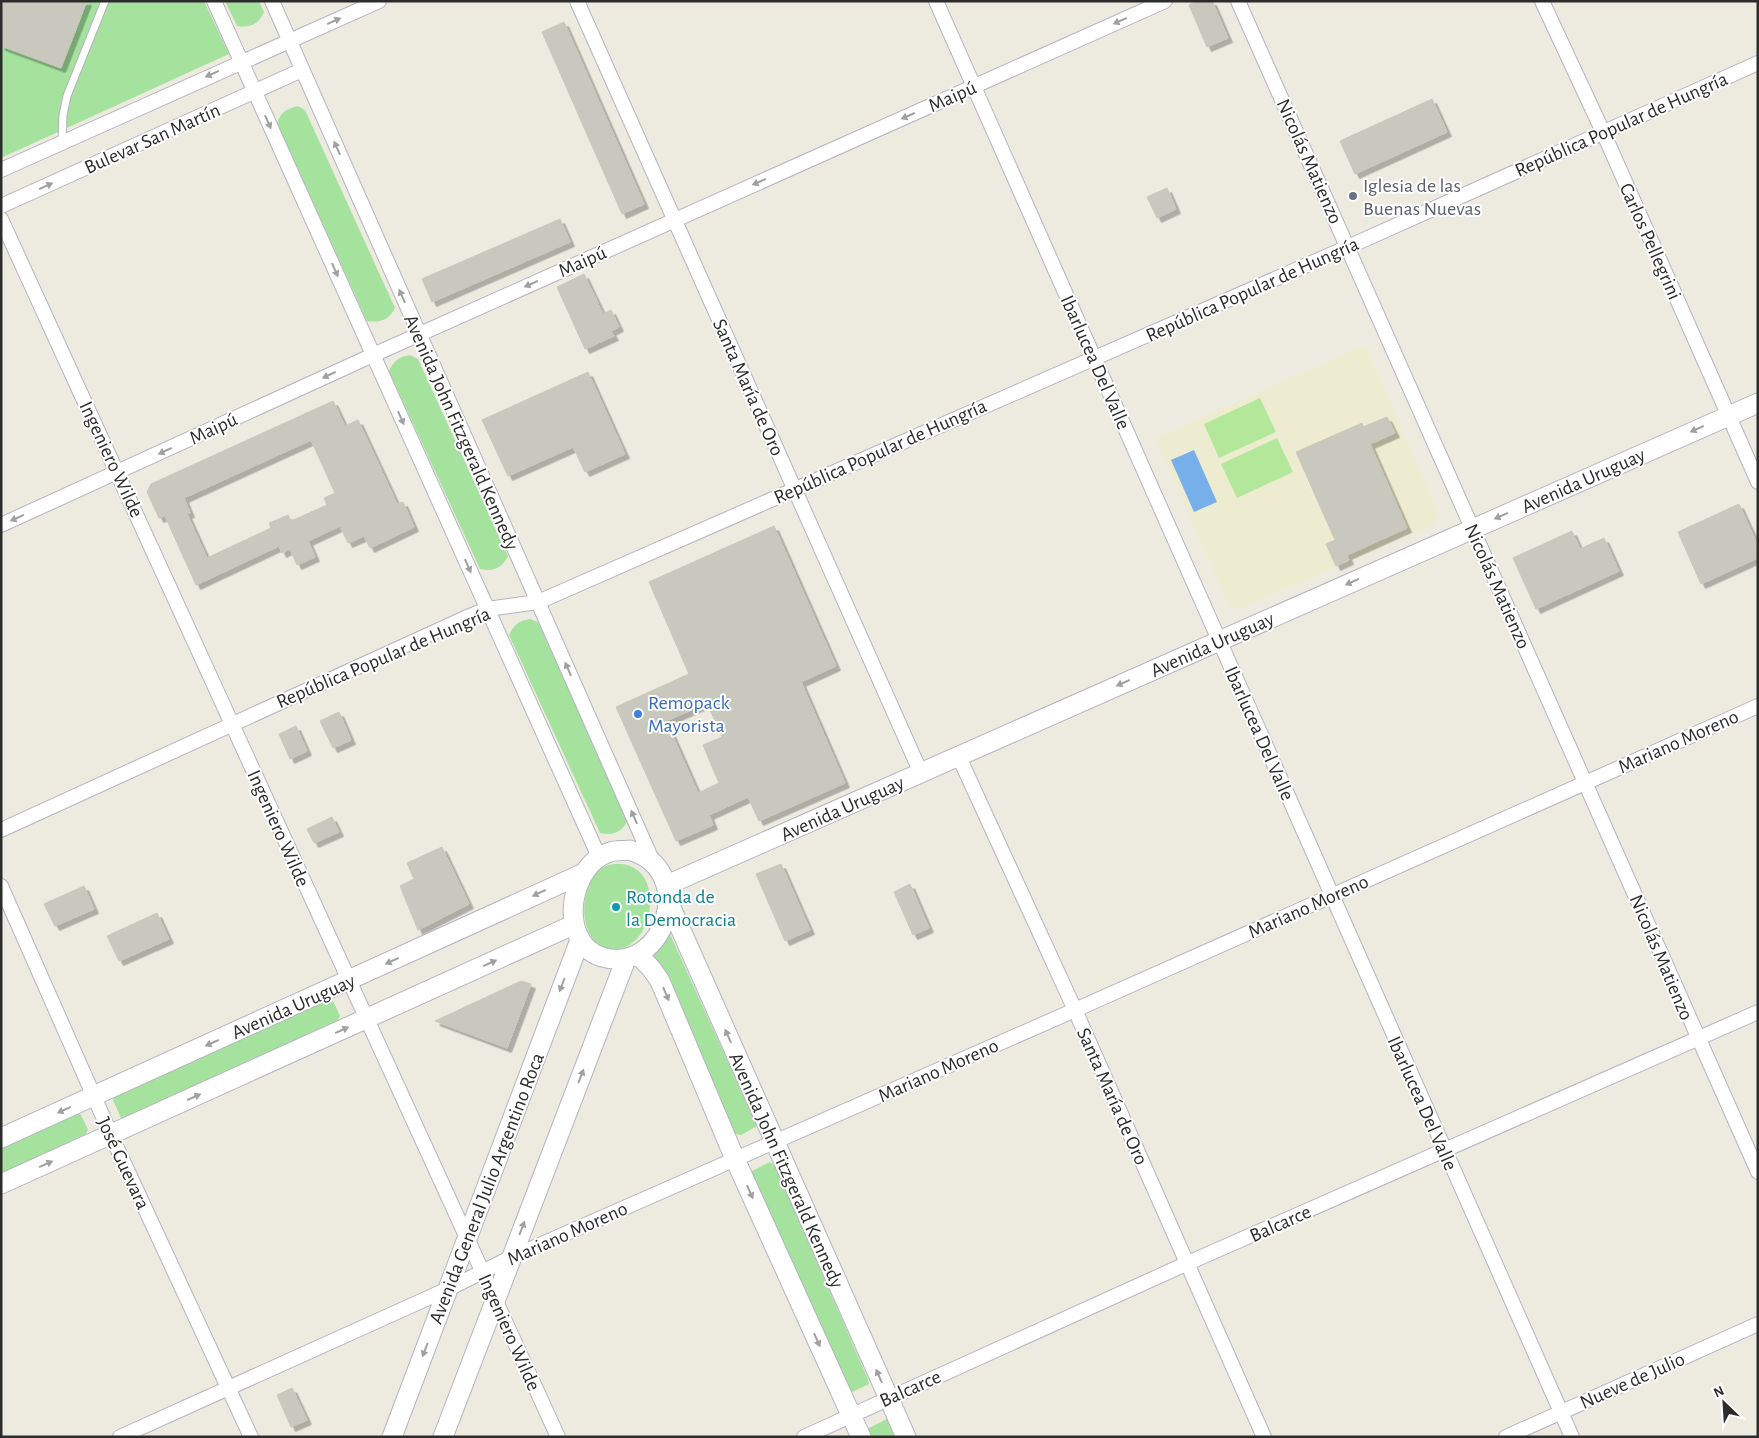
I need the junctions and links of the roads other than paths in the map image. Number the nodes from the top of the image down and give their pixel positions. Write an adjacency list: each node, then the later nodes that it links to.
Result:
1 (105, 1): 17 (lane)
2 (214, 1): 11 (street)
3 (272, 1): 10 (street, Avenida John Fitzgerald Kennedy)
4 (379, 1): 10 (street, Bulevar San Martín, one-way to 4)
5 (577, 1): 21 (street, Santa María de Oro)
6 (936, 1): 14 (street, Ibarlucea Del Valle)
7 (1165, 1): 14 (street, Maipú, one-way to 14)
8 (1238, 1): 22 (street, Nicolás Matienzo)
9 (1542, 1): 16 (street, Carlos Pellegrini)
10 (289, 41): 11 (street, Bulevar San Martín); 13 (street, Avenida John Fitzgerald Kennedy)
11 (241, 61): 15 (street); 17 (street, Bulevar San Martín, one-way to 17)
12 (1758, 63): 16 (street, República Popular de Hungría)
13 (302, 70): 15 (street, Bulevar San Martín); 23 (street, Avenida John Fitzgerald Kennedy, one-way to 13)
14 (974, 86): 21 (street, Maipú, one-way to 21); 25 (street, Ibarlucea Del Valle)
15 (255, 91): 19 (street, Bulevar San Martín, one-way to 15); 24 (street, one-way to 24)
16 (1603, 132): 22 (street, República Popular de Hungría); 27 (street, Carlos Pellegrini)
17 (62, 142): 18 (street, Bulevar San Martín)
18 (1, 170)
19 (1, 206)
20 (1, 219): 28 (street, Ingeniero Wilde)
21 (675, 220): 23 (street, Maipú, one-way to 23); 30 (street, Santa María de Oro)
22 (1348, 247): 25 (street, República Popular de Hungría); 32 (street, Nicolás Matienzo)
23 (419, 334): 24 (street, Maipú); 33 (street, Avenida John Fitzgerald Kennedy)
24 (373, 354): 28 (street, Maipú, one-way to 28); 34 (street, one-way to 34)
25 (1094, 358): 30 (street, República Popular de Hungría); 35 (street, Ibarlucea Del Valle)
26 (1758, 402): 27 (street, Avenida Uruguay)
27 (1729, 415): 29 (street, Carlos Pellegrini); 32 (street, Avenida Uruguay, one-way to 32)
28 (118, 472): 31 (street, Maipú, one-way to 31); 37 (street, Ingeniero Wilde)
29 (1758, 482)
30 (794, 489): 33 (street, República Popular de Hungría); 39 (street, Santa María de Oro)
31 (1, 525)
32 (1472, 529): 35 (street, Avenida Uruguay, one-way to 35); 40 (street, Nicolás Matienzo)
33 (538, 602): 34 (street, República Popular de Hungría); 43 (street, Avenida John Fitzgerald Kennedy, one-way to 33)
34 (487, 609): 37 (street, República Popular de Hungría); 42 (street)
35 (1220, 640): 38 (street, Avenida Uruguay, one-way to 38); 47 (street, Ibarlucea Del Valle)
36 (1758, 706): 40 (street, Mariano Moreno)
37 (232, 723): 41 (street, República Popular de Hungría); 50 (street, Ingeniero Wilde)
38 (958, 757): 39 (street, Avenida Uruguay); 51 (street, Santa María de Oro)
39 (921, 773): 46 (street, Avenida Uruguay)
40 (1586, 781): 47 (street, Mariano Moreno); 54 (street, Nicolás Matienzo)
41 (1, 830)
42 (599, 857): 43 (street); 44 (street)
43 (653, 862): 46 (street)
44 (584, 873): 48 (street); 50 (street, Avenida Uruguay, one-way to 50)
45 (1, 886): 55 (street, José Guevara)
46 (668, 894): 49 (street); 58 (street, Avenida John Fitzgerald Kennedy, one-way to 46)
47 (1332, 896): 51 (street, Mariano Moreno); 59 (street, Ibarlucea Del Valle)
48 (576, 932): 49 (street); 53 (street, Avenida Uruguay, one-way to 48); 63 (street, Avenida General Julio Argentino Roca, one-way to 63)
49 (632, 957): 60 (street, Avenida John Fitzgerald Kennedy, one-way to 60); 64 (street, one-way to 49)
50 (349, 981): 53 (street, Ingeniero Wilde); 55 (street, Avenida Uruguay, one-way to 55)
51 (1076, 1010): 58 (street, Mariano Moreno); 65 (street, Santa María de Oro)
52 (1758, 1012): 54 (street, Balcarce)
53 (366, 1019): 56 (street, Avenida Uruguay, one-way to 53); 63 (street, Ingeniero Wilde)
54 (1698, 1038): 59 (street, Balcarce); 61 (street, Nicolás Matienzo)
55 (94, 1096): 56 (street, José Guevara); 57 (street, Avenida Uruguay, one-way to 57)
56 (111, 1135): 62 (street, Avenida Uruguay, one-way to 56); 70 (street, José Guevara)
57 (1, 1138)
58 (775, 1141): 60 (street, Mariano Moreno); 71 (street, Avenida John Fitzgerald Kennedy, one-way to 58)
59 (1444, 1151): 65 (street, Balcarce); 72 (street, Ibarlucea Del Valle)
60 (735, 1159): 64 (street, Mariano Moreno); 73 (street, Avenida John Fitzgerald Kennedy, one-way to 73)
61 (1758, 1172)
62 (1, 1184)
63 (468, 1236): 66 (street, Ingeniero Wilde); 67 (street, Avenida General Julio Argentino Roca)
64 (510, 1258): 66 (street, Mariano Moreno); 68 (street)
65 (1188, 1263): 71 (street, Balcarce); 82 (street, Santa María de Oro)
66 (483, 1272): 67 (street, Mariano Moreno); 68 (street, Ingeniero Wilde)
67 (448, 1289): 70 (street, Mariano Moreno); 76 (street, Avenida General Julio Argentino Roca, one-way to 76)
68 (494, 1297): 77 (street); 78 (street, Ingeniero Wilde)
69 (1758, 1324): 72 (street, Nueve de Julio)
70 (229, 1387): 74 (street, Mariano Moreno); 75 (street, José Guevara)
71 (888, 1398): 73 (street, Balcarce); 81 (street, Avenida John Fitzgerald Kennedy)
72 (1561, 1412): 83 (street, Nueve de Julio); 84 (street, Ibarlucea Del Valle)
73 (852, 1415): 79 (street, Balcarce); 80 (street, Avenida John Fitzgerald Kennedy)
74 (120, 1437)
75 (251, 1437)
76 (392, 1437)
77 (442, 1437)
78 (558, 1437)
79 (804, 1437)
80 (861, 1437)
81 (906, 1437)
82 (1264, 1437)
83 (1506, 1437)
84 (1572, 1437)

